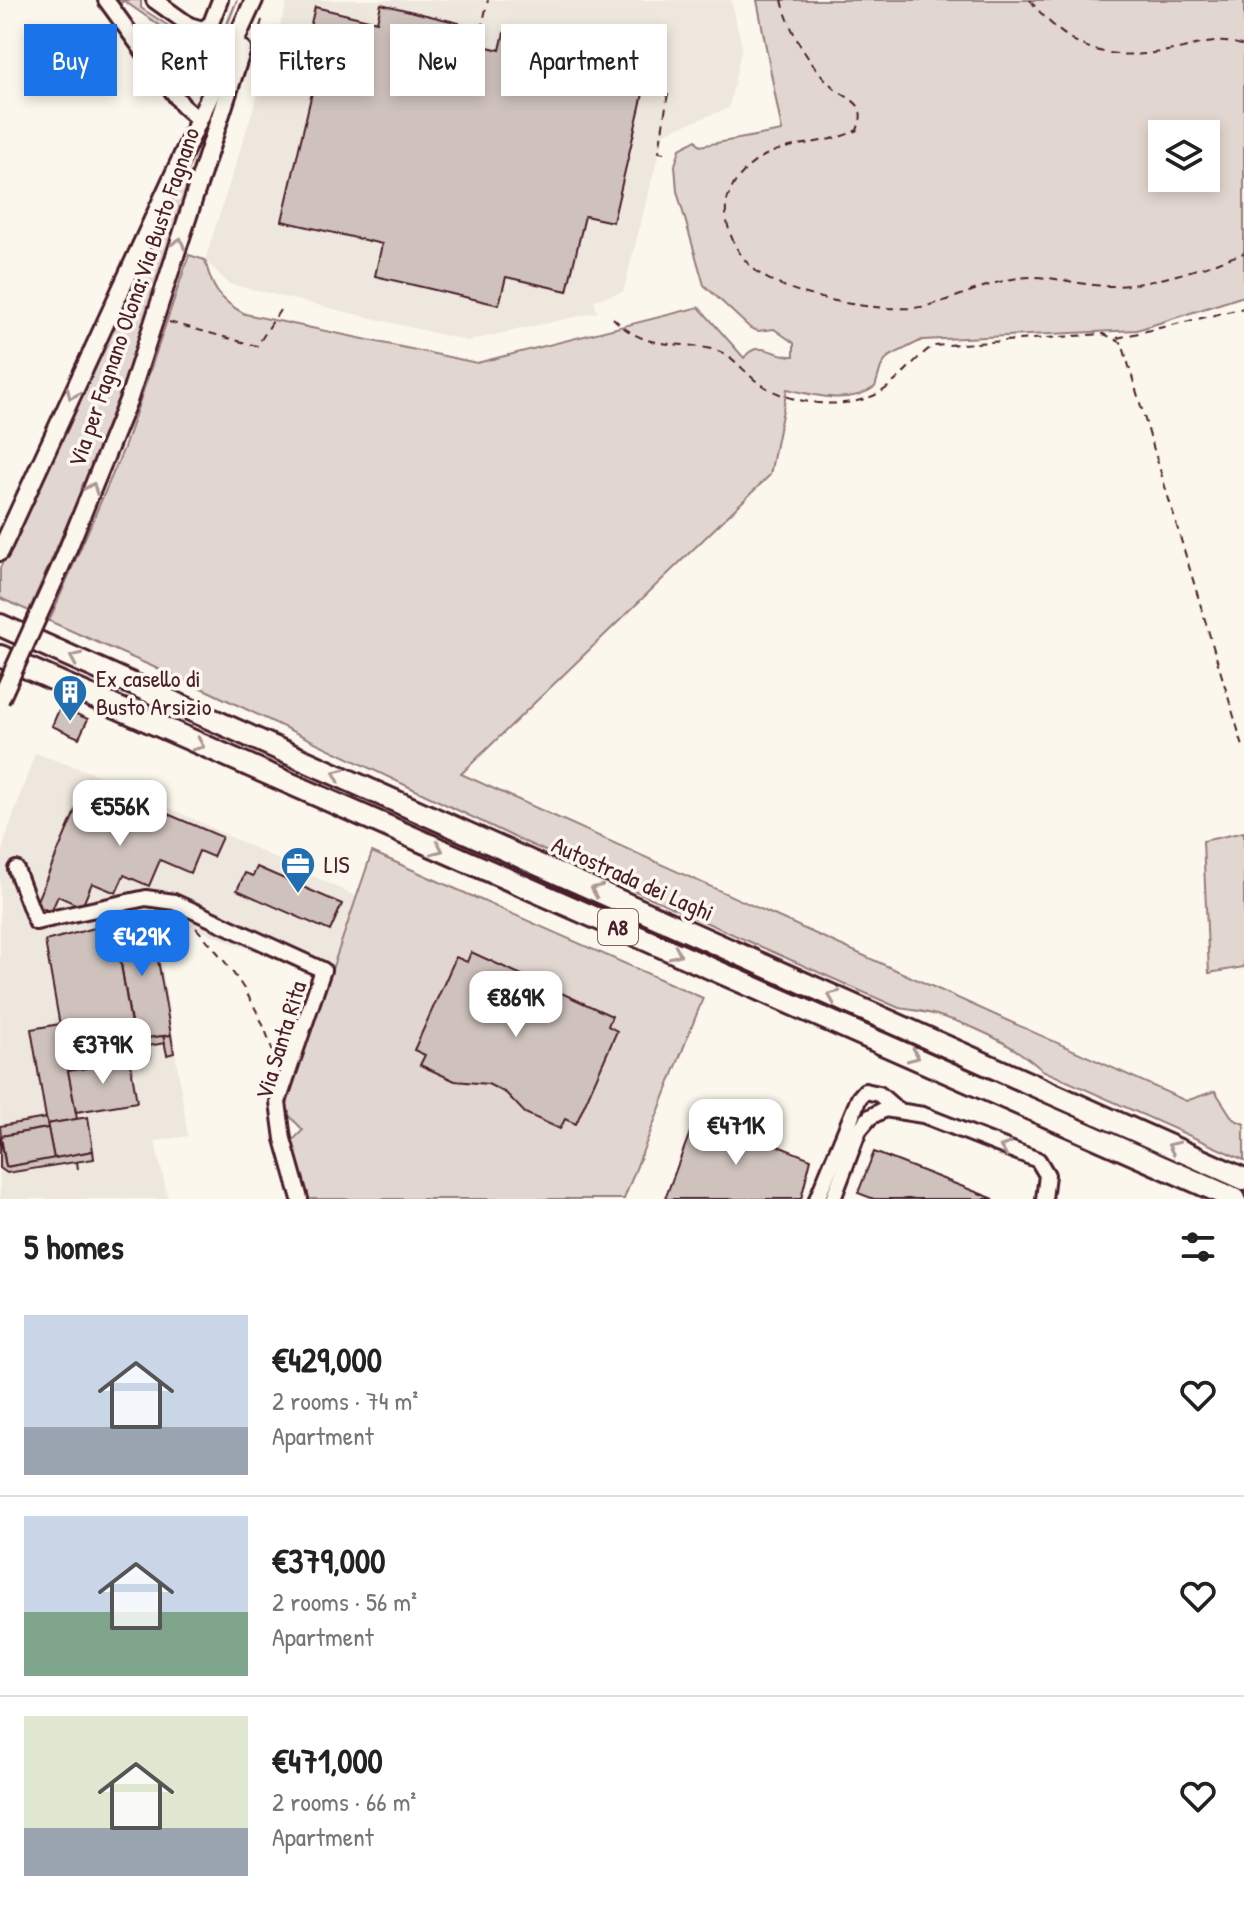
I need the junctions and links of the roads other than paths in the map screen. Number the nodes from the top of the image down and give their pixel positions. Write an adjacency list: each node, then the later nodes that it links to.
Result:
1 (106, 0): 5 (street)
2 (154, 0): 3 (street)
3 (220, 0)
4 (254, 0): 5 (main road, Via per Fagnano Olona;Via Busto Fagnano); 9 (main road, Via per Fagnano Olona;Via Busto Fagnano, one-way to 4, bridge)
5 (199, 120): 6 (main road, Via per Fagnano Olona;Via Busto Fagnano, one-way to 6)
6 (0, 552)
7 (0, 625): 12 (highway, Autostrada dei Laghi / A8, one-way to 7)
8 (0, 656): 17 (highway, A8, one-way to 17)
9 (0, 700)
10 (16, 869): 13 (street, Via Santa Rita)
11 (895, 1108): 14 (street); 15 (street); 16 (street, one-way to 11)
12 (1244, 1179)
13 (300, 1199)
14 (817, 1199)
15 (833, 1199)
16 (1044, 1199)
17 (1235, 1199)

